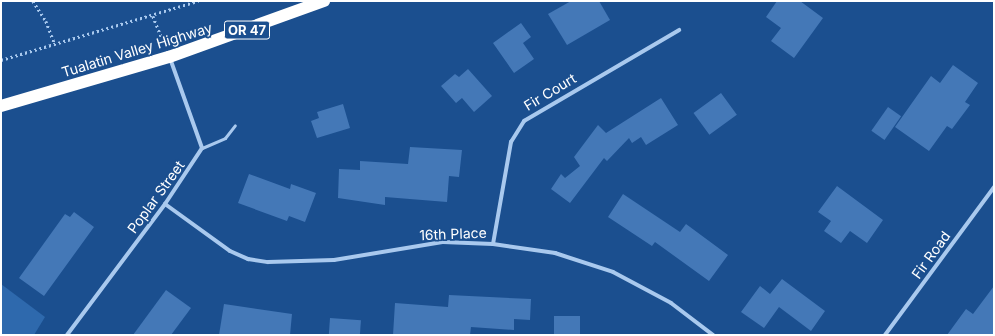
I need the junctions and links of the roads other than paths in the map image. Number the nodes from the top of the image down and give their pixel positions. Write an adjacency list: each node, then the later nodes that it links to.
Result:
1 (324, 1): 3 (highway, Tualatin Valley Highway / OR 47)
2 (679, 30): 9 (street, Fir Court)
3 (169, 57): 4 (highway, Tualatin Valley Highway / OR 47); 6 (street)
4 (1, 106)
5 (235, 125): 6 (lane)
6 (202, 148): 8 (street, Poplar Street)
7 (994, 187): 12 (street, Fir Road)
8 (165, 204): 9 (street, 16th Place); 10 (street, Poplar Street)
9 (494, 244): 11 (street, 16th Place)
10 (67, 335)
11 (714, 335)
12 (885, 335)

